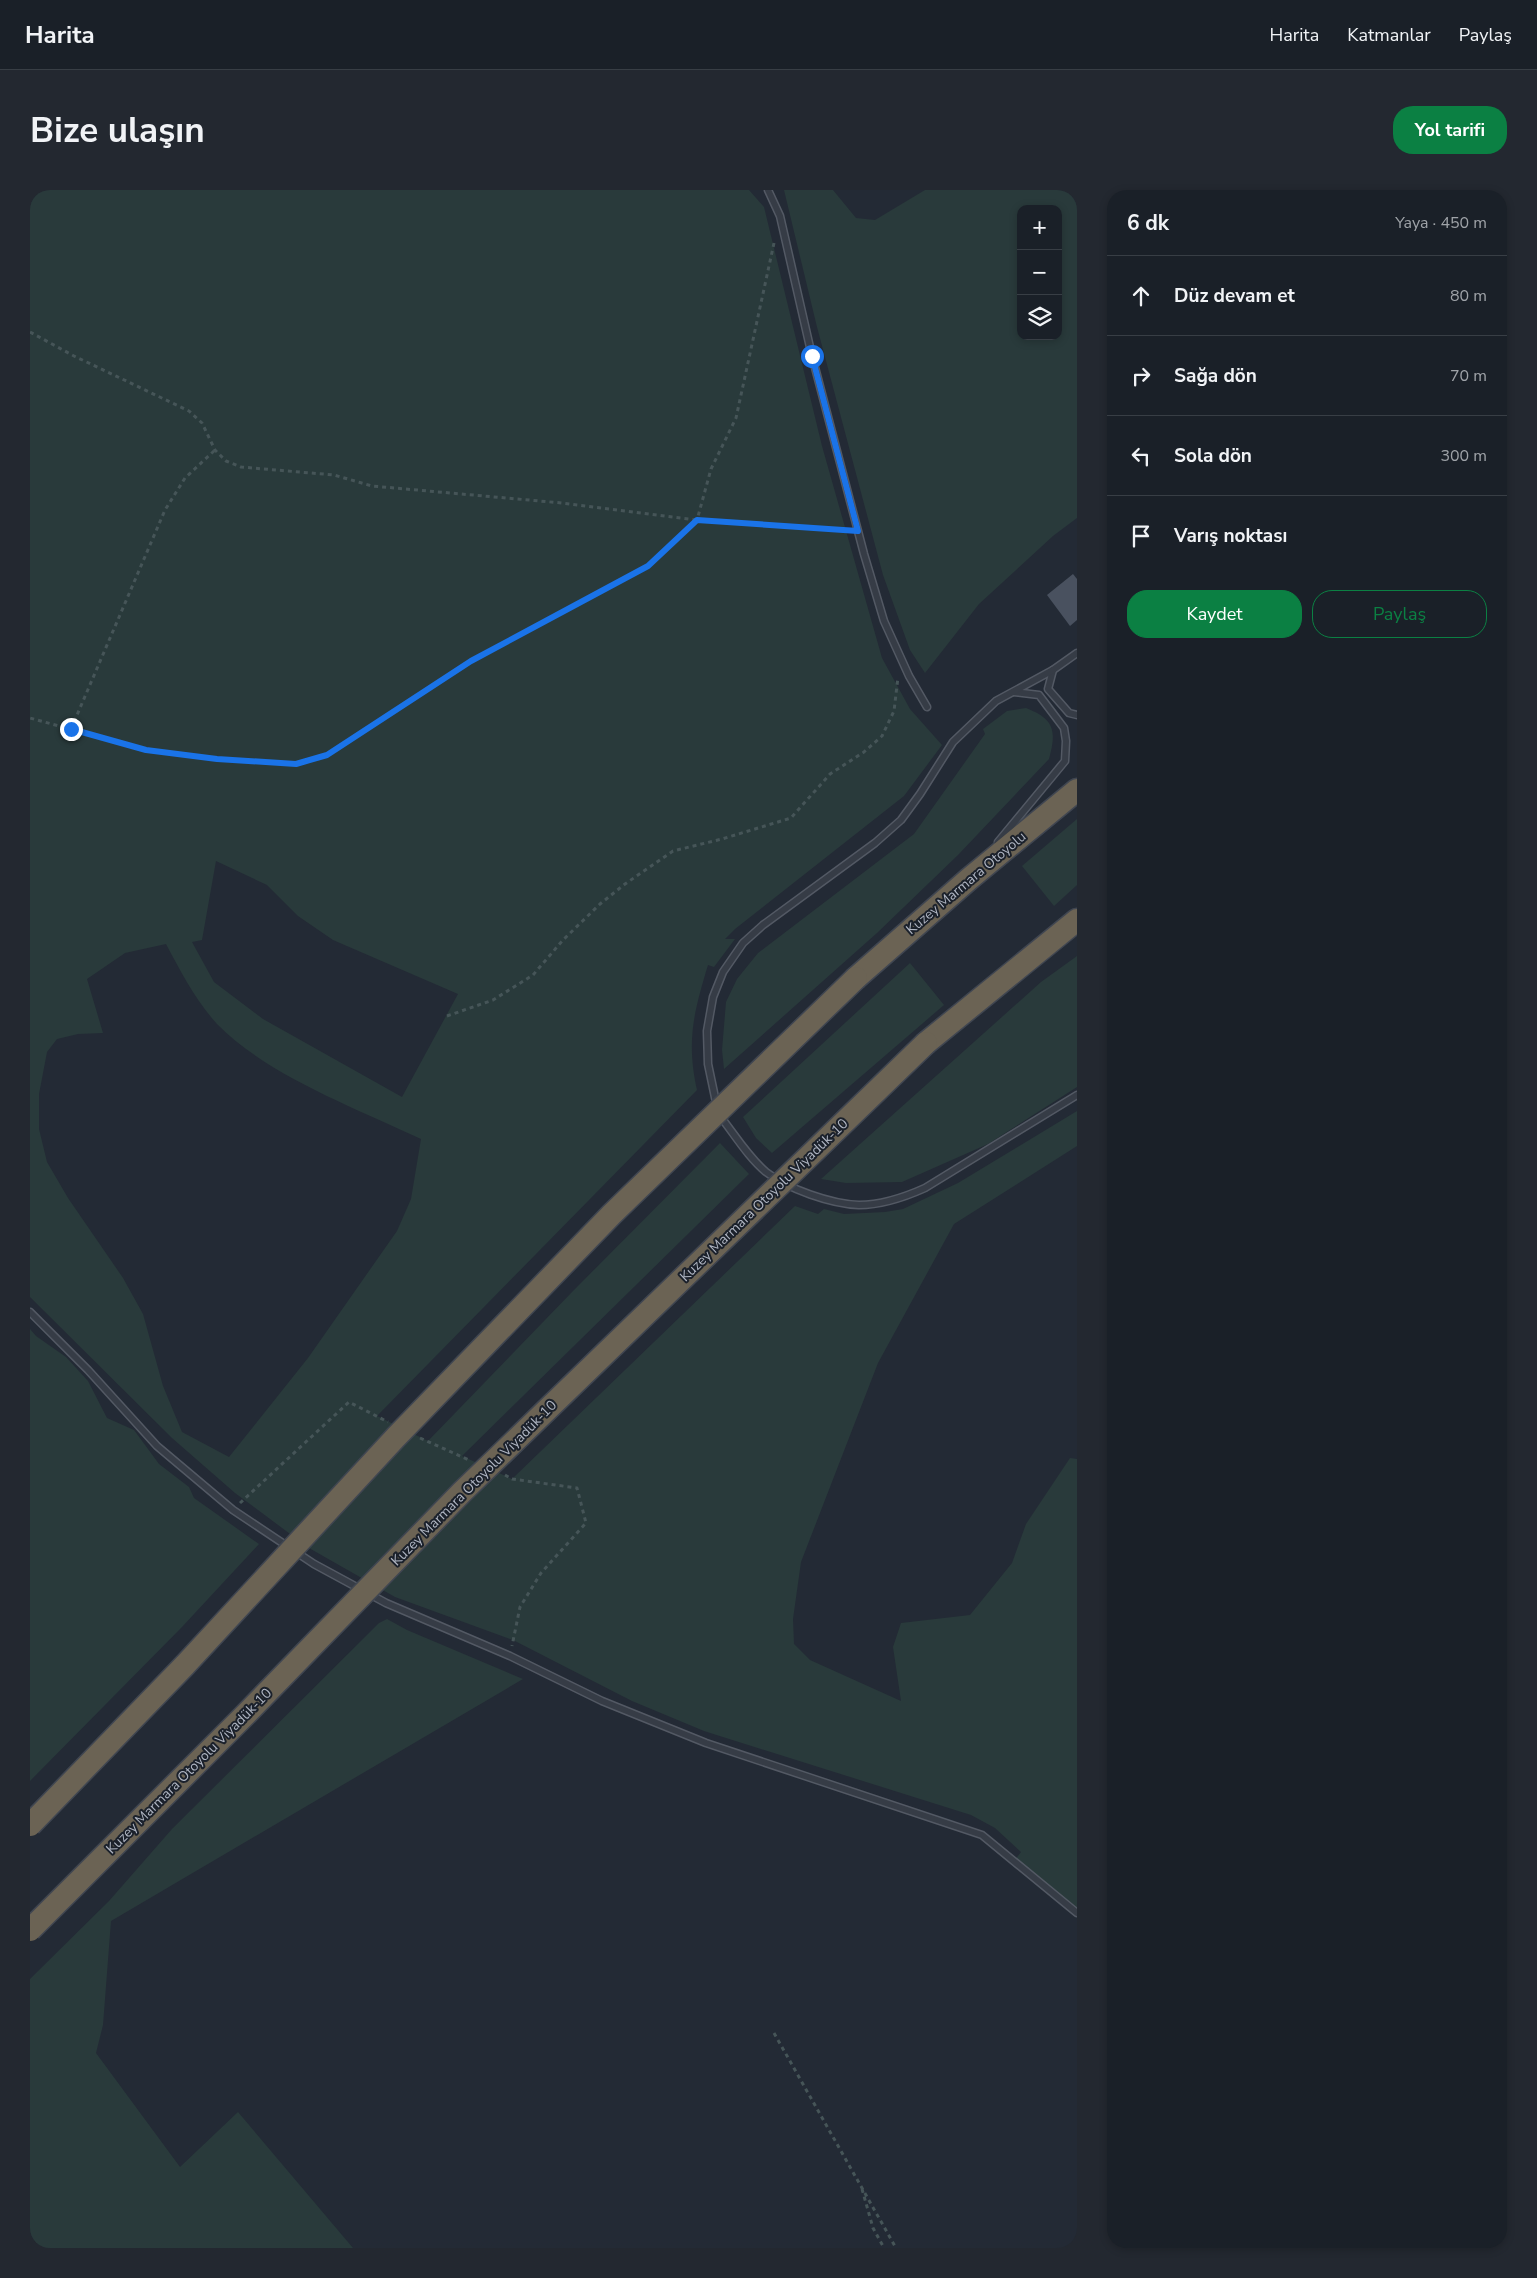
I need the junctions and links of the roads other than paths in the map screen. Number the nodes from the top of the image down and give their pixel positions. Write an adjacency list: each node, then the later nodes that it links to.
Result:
1 (768, 190): 9 (lane)
2 (1077, 653): 3 (lane)
3 (1053, 670): 4 (lane); 6 (lane)
4 (1040, 678): 5 (lane); 6 (lane)
5 (1030, 683): 7 (lane); 8 (lane)
6 (1048, 689): 10 (lane)
7 (1012, 691): 8 (lane); 16 (lane)
8 (1039, 695): 12 (lane)
9 (927, 707)
10 (1077, 715)
11 (1077, 790): 12 (highway, Kuzey Marmara Otoyolu)
12 (969, 879): 18 (highway, Kuzey Marmara Otoyolu, bridge)
13 (1077, 920): 15 (highway)
14 (1077, 931): 15 (lane)
15 (1040, 951): 20 (highway, Kuzey Marmara Otoyolu Viyadük-10, bridge)
16 (1077, 1096)
17 (30, 1312): 19 (lane)
18 (30, 1825)
19 (1077, 1913)
20 (30, 1930)

